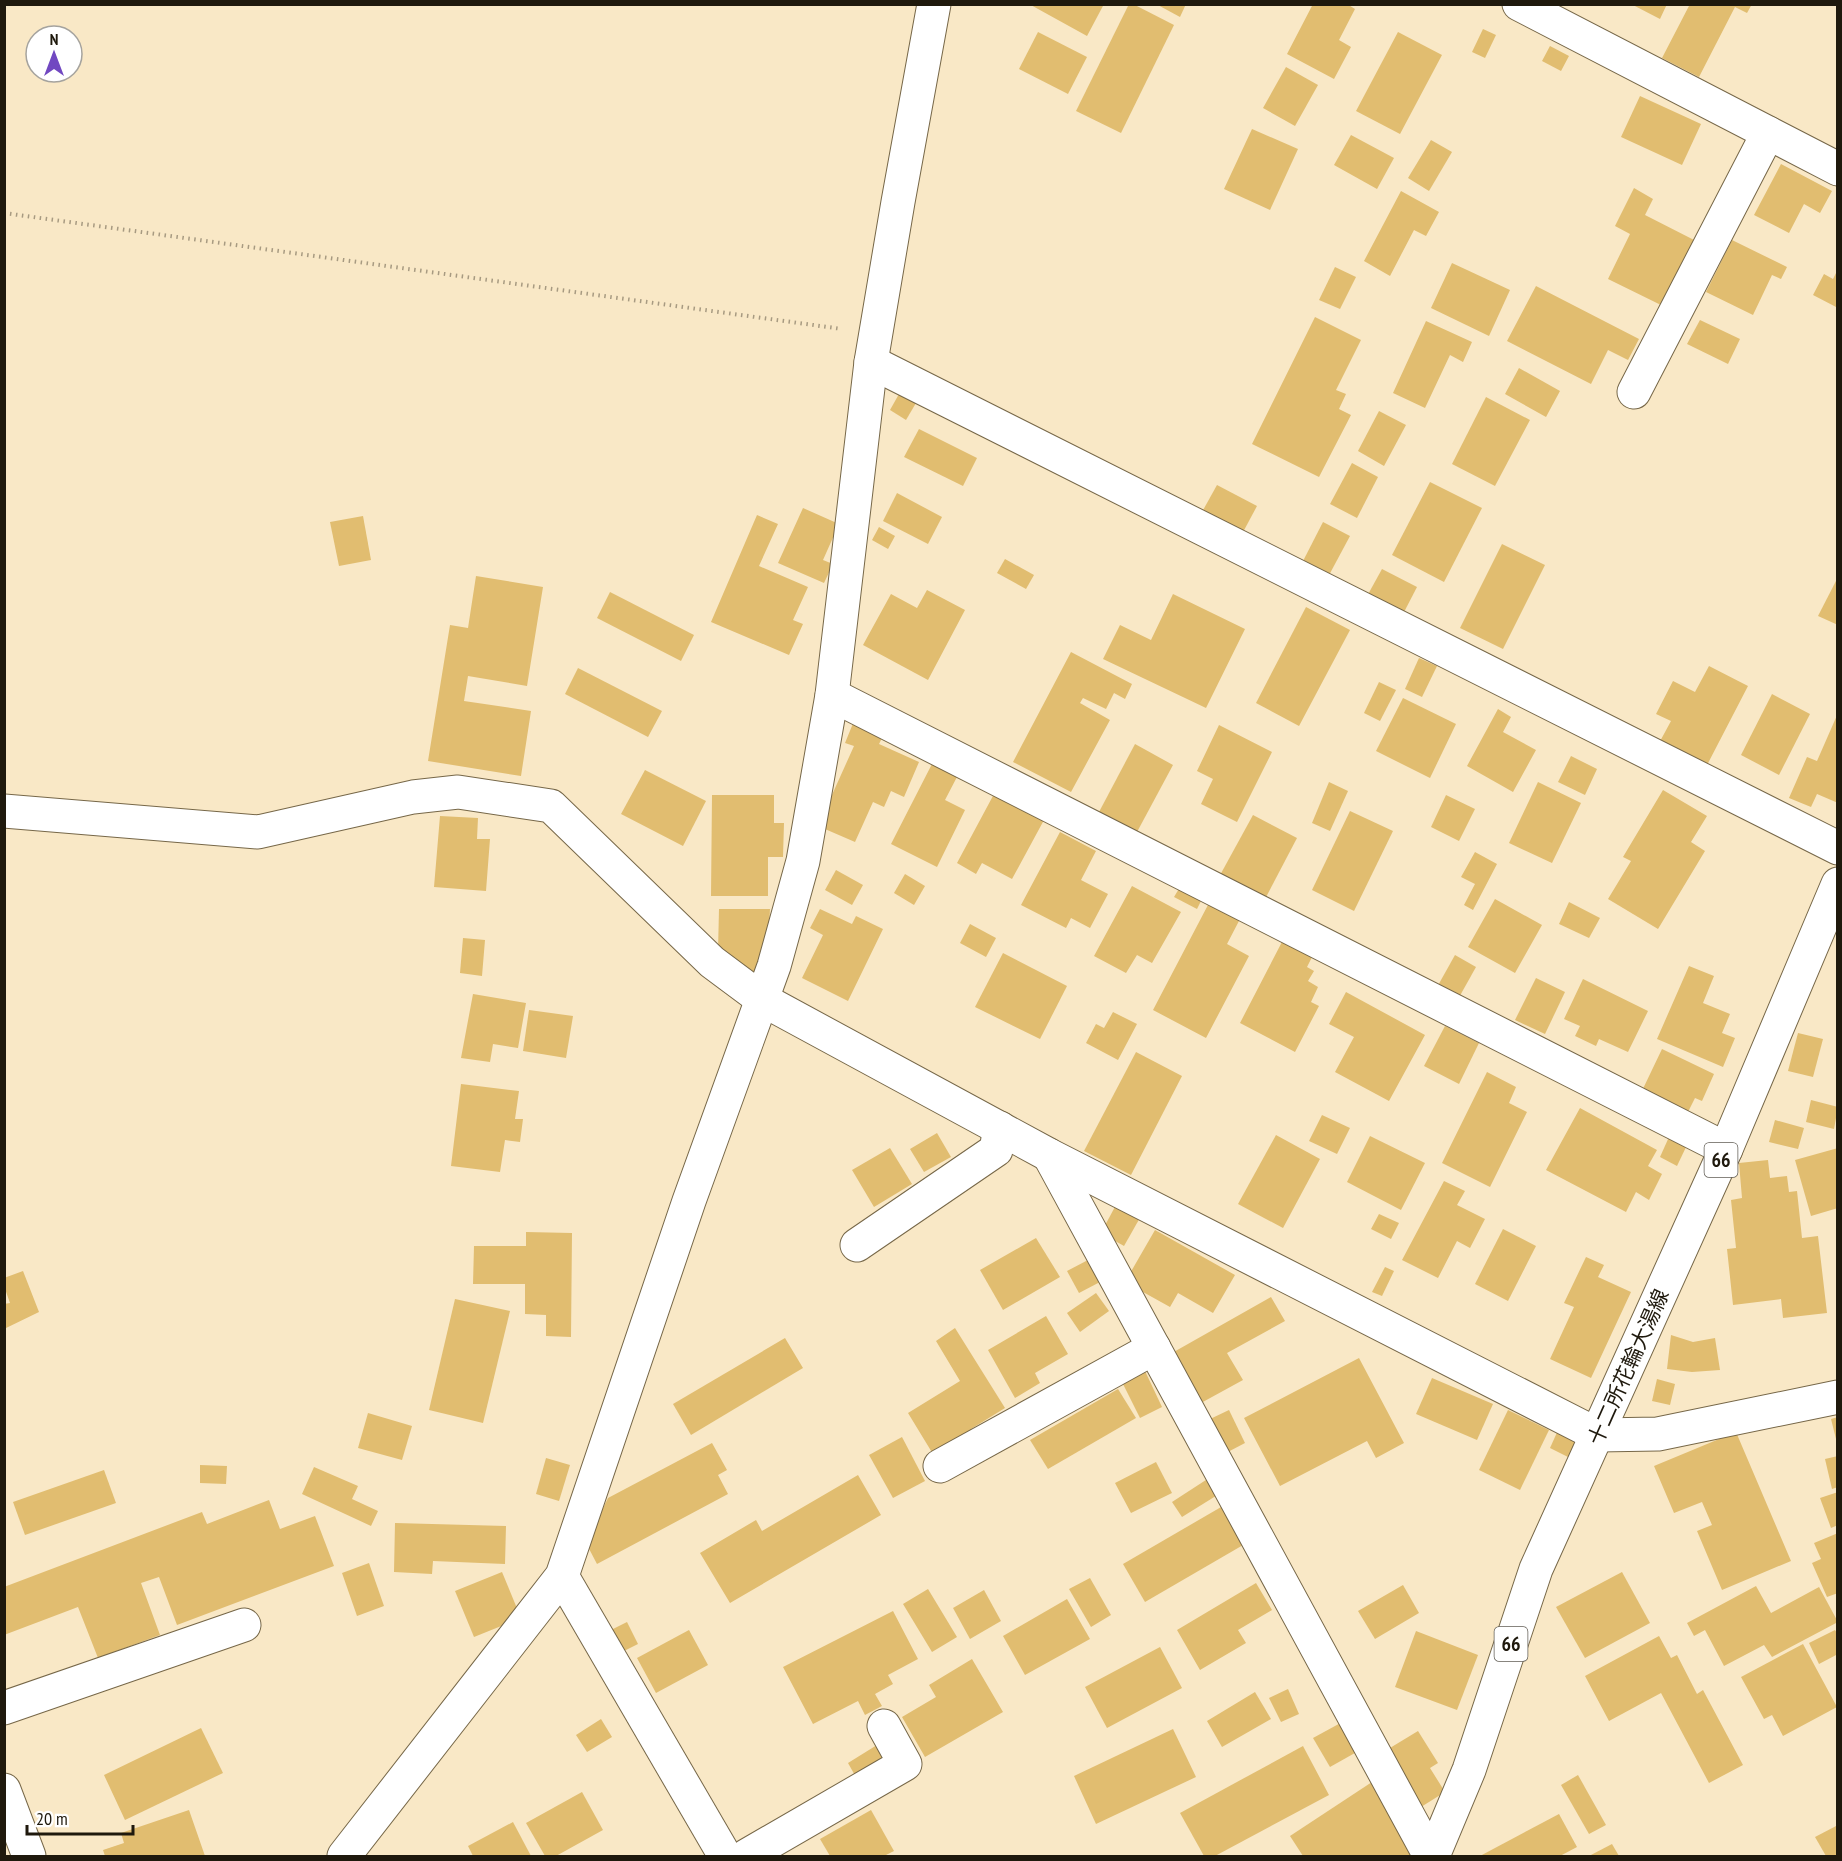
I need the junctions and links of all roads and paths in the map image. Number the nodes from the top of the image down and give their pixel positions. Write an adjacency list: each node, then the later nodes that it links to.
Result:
1 (934, 4): 6 (street)
2 (1519, 4): 3 (street)
3 (1767, 133): 4 (street); 7 (street)
4 (1838, 170)
5 (4, 213): 6 (path)
6 (874, 348): 8 (street); 10 (street)
7 (1634, 392)
8 (832, 695): 12 (street); 14 (street)
9 (4, 811): 12 (street)
10 (1838, 848)
11 (1838, 884): 14 (street, 十二所花輪大湯線 / 66)
12 (763, 1000): 13 (street); 21 (street)
13 (1000, 1128): 15 (street); 16 (street)
14 (1726, 1149): 19 (street, 十二所花輪大湯線 / 66)
15 (1049, 1155): 17 (street); 19 (street)
16 (857, 1245)
17 (1154, 1348): 20 (street); 30 (street)
18 (1838, 1397): 19 (street)
19 (1598, 1434): 30 (street, 十二所花輪大湯線 / 66)
20 (939, 1466)
21 (562, 1576): 26 (street); 28 (street)
22 (244, 1625): 23 (street)
23 (4, 1708)
24 (884, 1726): 29 (street)
25 (4, 1790): 27 (street)
26 (347, 1856)
27 (29, 1857)
28 (725, 1857)
29 (746, 1857)
30 (1431, 1857)

